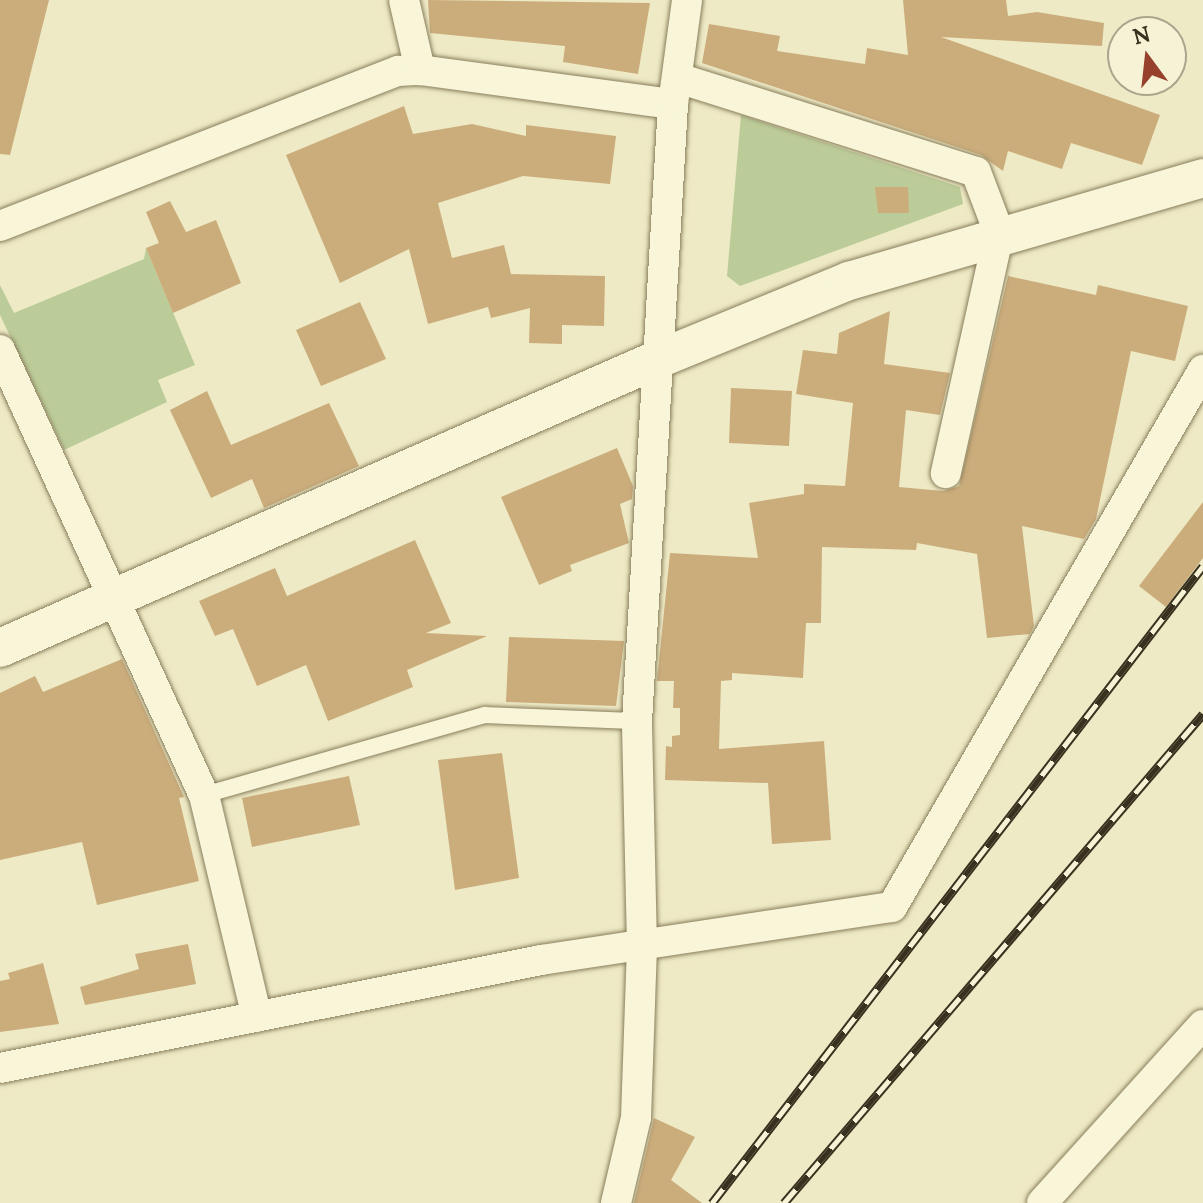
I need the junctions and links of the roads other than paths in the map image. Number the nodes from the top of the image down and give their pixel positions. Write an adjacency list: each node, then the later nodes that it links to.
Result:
1 (404, 0): 3 (street)
2 (687, 0): 4 (street)
3 (420, 70): 4 (street); 6 (street)
4 (676, 91): 7 (street); 9 (street)
5 (1203, 178): 7 (street)
6 (0, 226)
7 (999, 233): 9 (street); 11 (street)
8 (0, 350): 12 (street)
9 (656, 360): 12 (street); 14 (street)
10 (1203, 370): 16 (street)
11 (946, 473)
12 (113, 599): 13 (street); 15 (street)
13 (0, 648)
14 (637, 721): 15 (lane); 16 (street)
15 (204, 795): 17 (street)
16 (642, 946): 17 (street); 20 (street)
17 (257, 1017): 19 (street)
18 (1203, 1025): 21 (street)
19 (0, 1068)
20 (616, 1203)
21 (1042, 1203)

